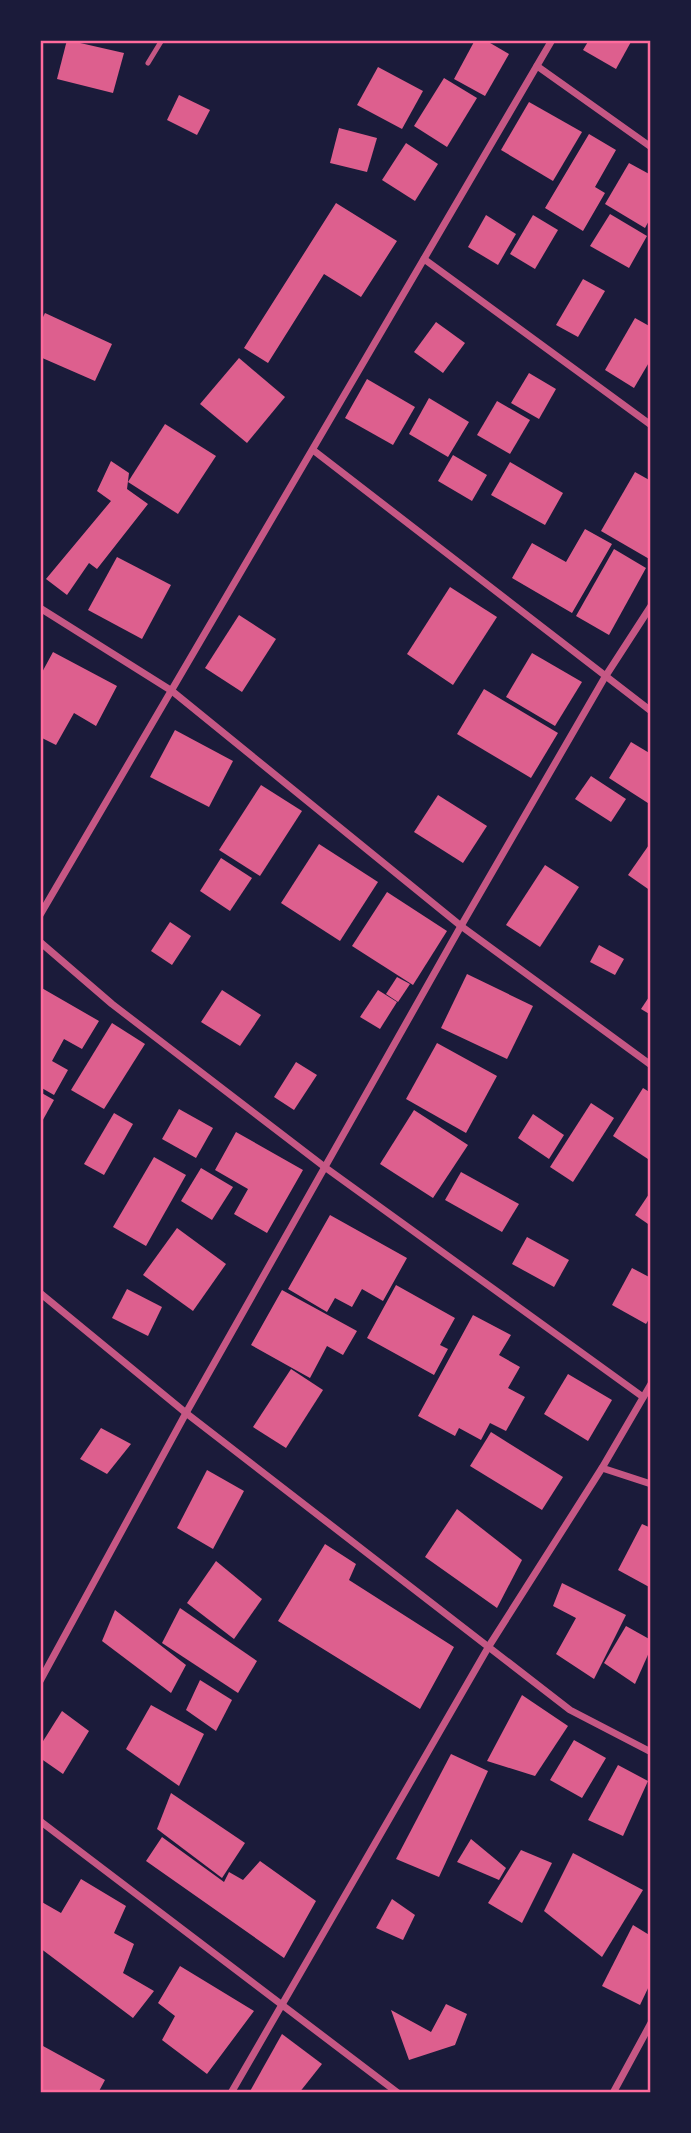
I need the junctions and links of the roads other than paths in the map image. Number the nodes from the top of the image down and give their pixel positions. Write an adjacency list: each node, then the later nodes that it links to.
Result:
1 (162, 40): 3 (lane)
2 (552, 40): 4 (street)
3 (148, 64)
4 (537, 66): 5 (street); 6 (street)
5 (651, 146)
6 (424, 259): 7 (street); 8 (street)
7 (651, 425)
8 (313, 450): 11 (street); 12 (street)
9 (651, 606): 11 (street)
10 (40, 608): 12 (street)
11 (605, 677): 13 (street); 15 (street)
12 (172, 691): 14 (street); 15 (street)
13 (651, 711)
14 (40, 915)
15 (461, 926): 17 (street); 18 (street)
16 (40, 942): 18 (street)
17 (651, 1065)
18 (326, 1168): 21 (street); 22 (street)
19 (40, 1293): 22 (street)
20 (651, 1384): 21 (street)
21 (643, 1397): 23 (street)
22 (186, 1413): 25 (street); 26 (street)
23 (602, 1468): 24 (street); 25 (street)
24 (651, 1484)
25 (489, 1646): 27 (street); 29 (street)
26 (40, 1681)
27 (651, 1752)
28 (40, 1821): 29 (street)
29 (281, 2004): 31 (street); 32 (street)
30 (651, 2023): 33 (street)
31 (230, 2093)
32 (398, 2093)
33 (613, 2093)

